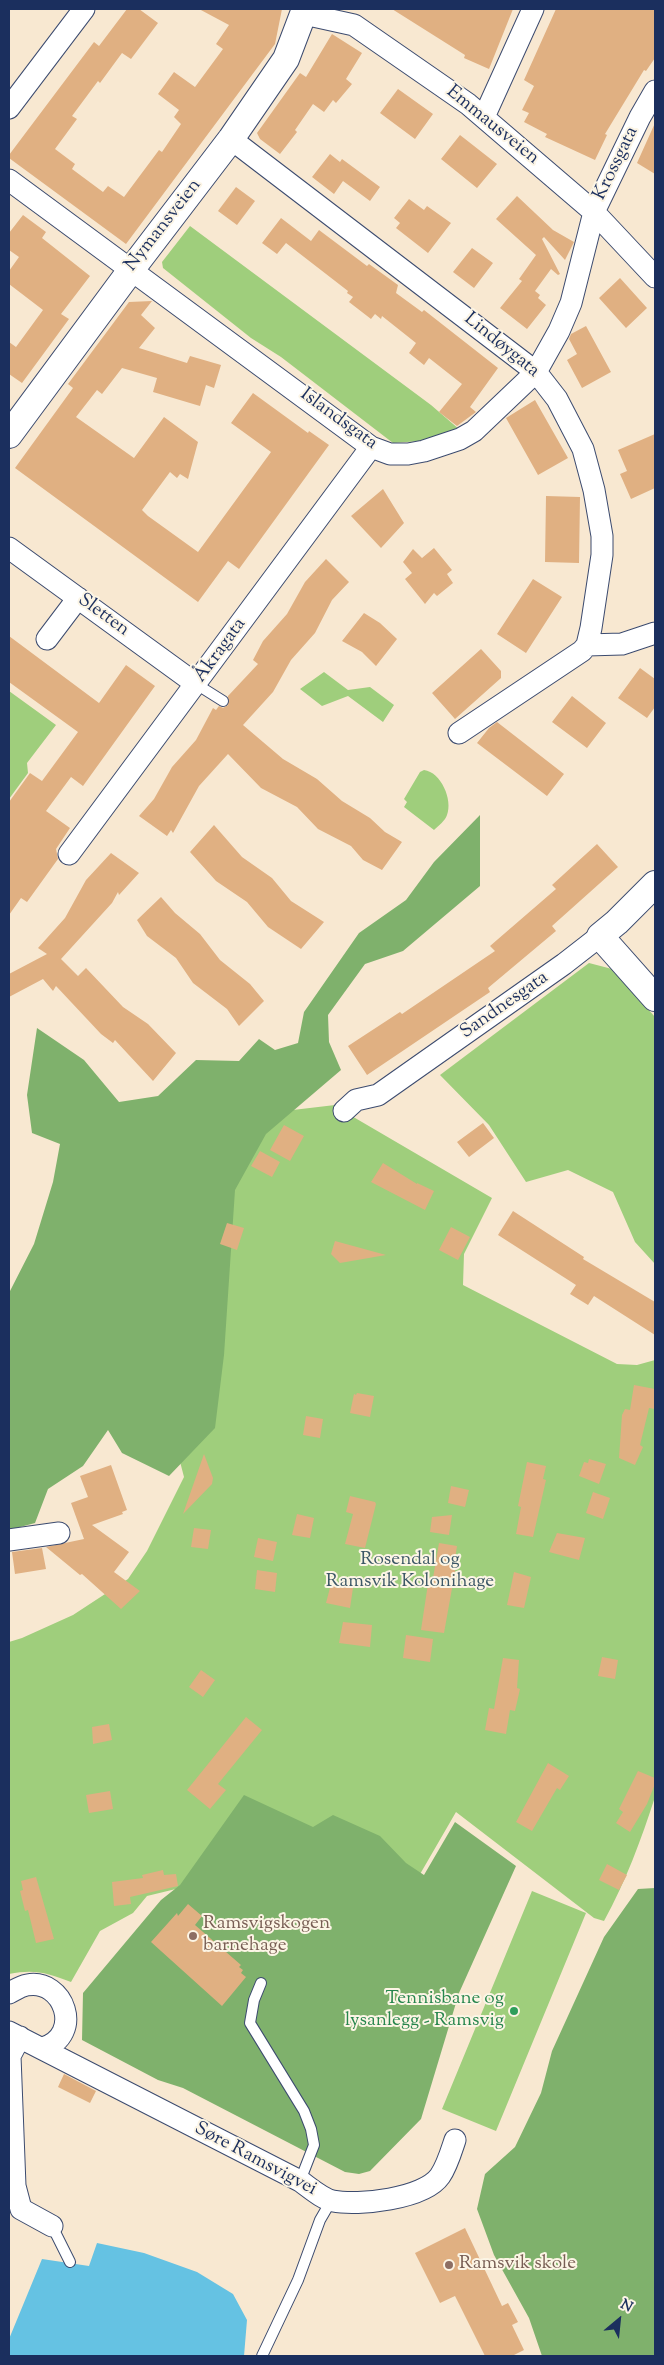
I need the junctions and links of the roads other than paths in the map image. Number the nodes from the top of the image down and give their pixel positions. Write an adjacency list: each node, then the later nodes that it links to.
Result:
1 (84, 9): 5 (street)
2 (533, 9): 6 (street)
3 (304, 11): 6 (street, Emmausveien); 7 (street, Nymansveien)
4 (655, 91): 9 (street, Krossgata)
5 (9, 108)
6 (484, 117): 9 (street, Emmausveien)
7 (231, 139): 10 (street, Nymansveien); 12 (street, Lindøygata)
8 (9, 180): 10 (street, Islandsgata)
9 (594, 212): 11 (street, Emmausveien); 12 (street, Islandsgata)
10 (131, 270): 13 (street, Nymansveien); 14 (street, Islandsgata)
11 (655, 277)
12 (536, 372): 14 (street, Islandsgata); 19 (street, Lindøygata)
13 (9, 436)
14 (371, 447): 20 (street, Åkragata)
15 (9, 548): 16 (street, Sletten)
16 (78, 598): 18 (street, Sletten); 20 (street, Sletten)
17 (655, 633): 19 (street)
18 (47, 639)
19 (587, 645): 22 (street)
20 (196, 684): 21 (lane); 23 (street, Åkragata)
21 (224, 701)
22 (459, 733)
23 (70, 854)
24 (655, 884): 25 (street, Sandnesgata)
25 (600, 936): 26 (street); 27 (street, Sandnesgata)
26 (655, 998)
27 (344, 1111)
28 (59, 1533): 29 (street)
29 (9, 1540)
30 (261, 1982): 35 (lane)
31 (9, 1993): 33 (street)
32 (14, 2034): 33 (street, Søre Ramsvigvei); 37 (street, Søre Ramsvigvei)
33 (43, 2048): 35 (street, Søre Ramsvigvei)
34 (456, 2140): 36 (street, Søre Ramsvigvei)
35 (300, 2181): 36 (street, Søre Ramsvigvei)
36 (331, 2201): 39 (lane)
37 (52, 2226): 38 (lane)
38 (70, 2262)
39 (262, 2356)

